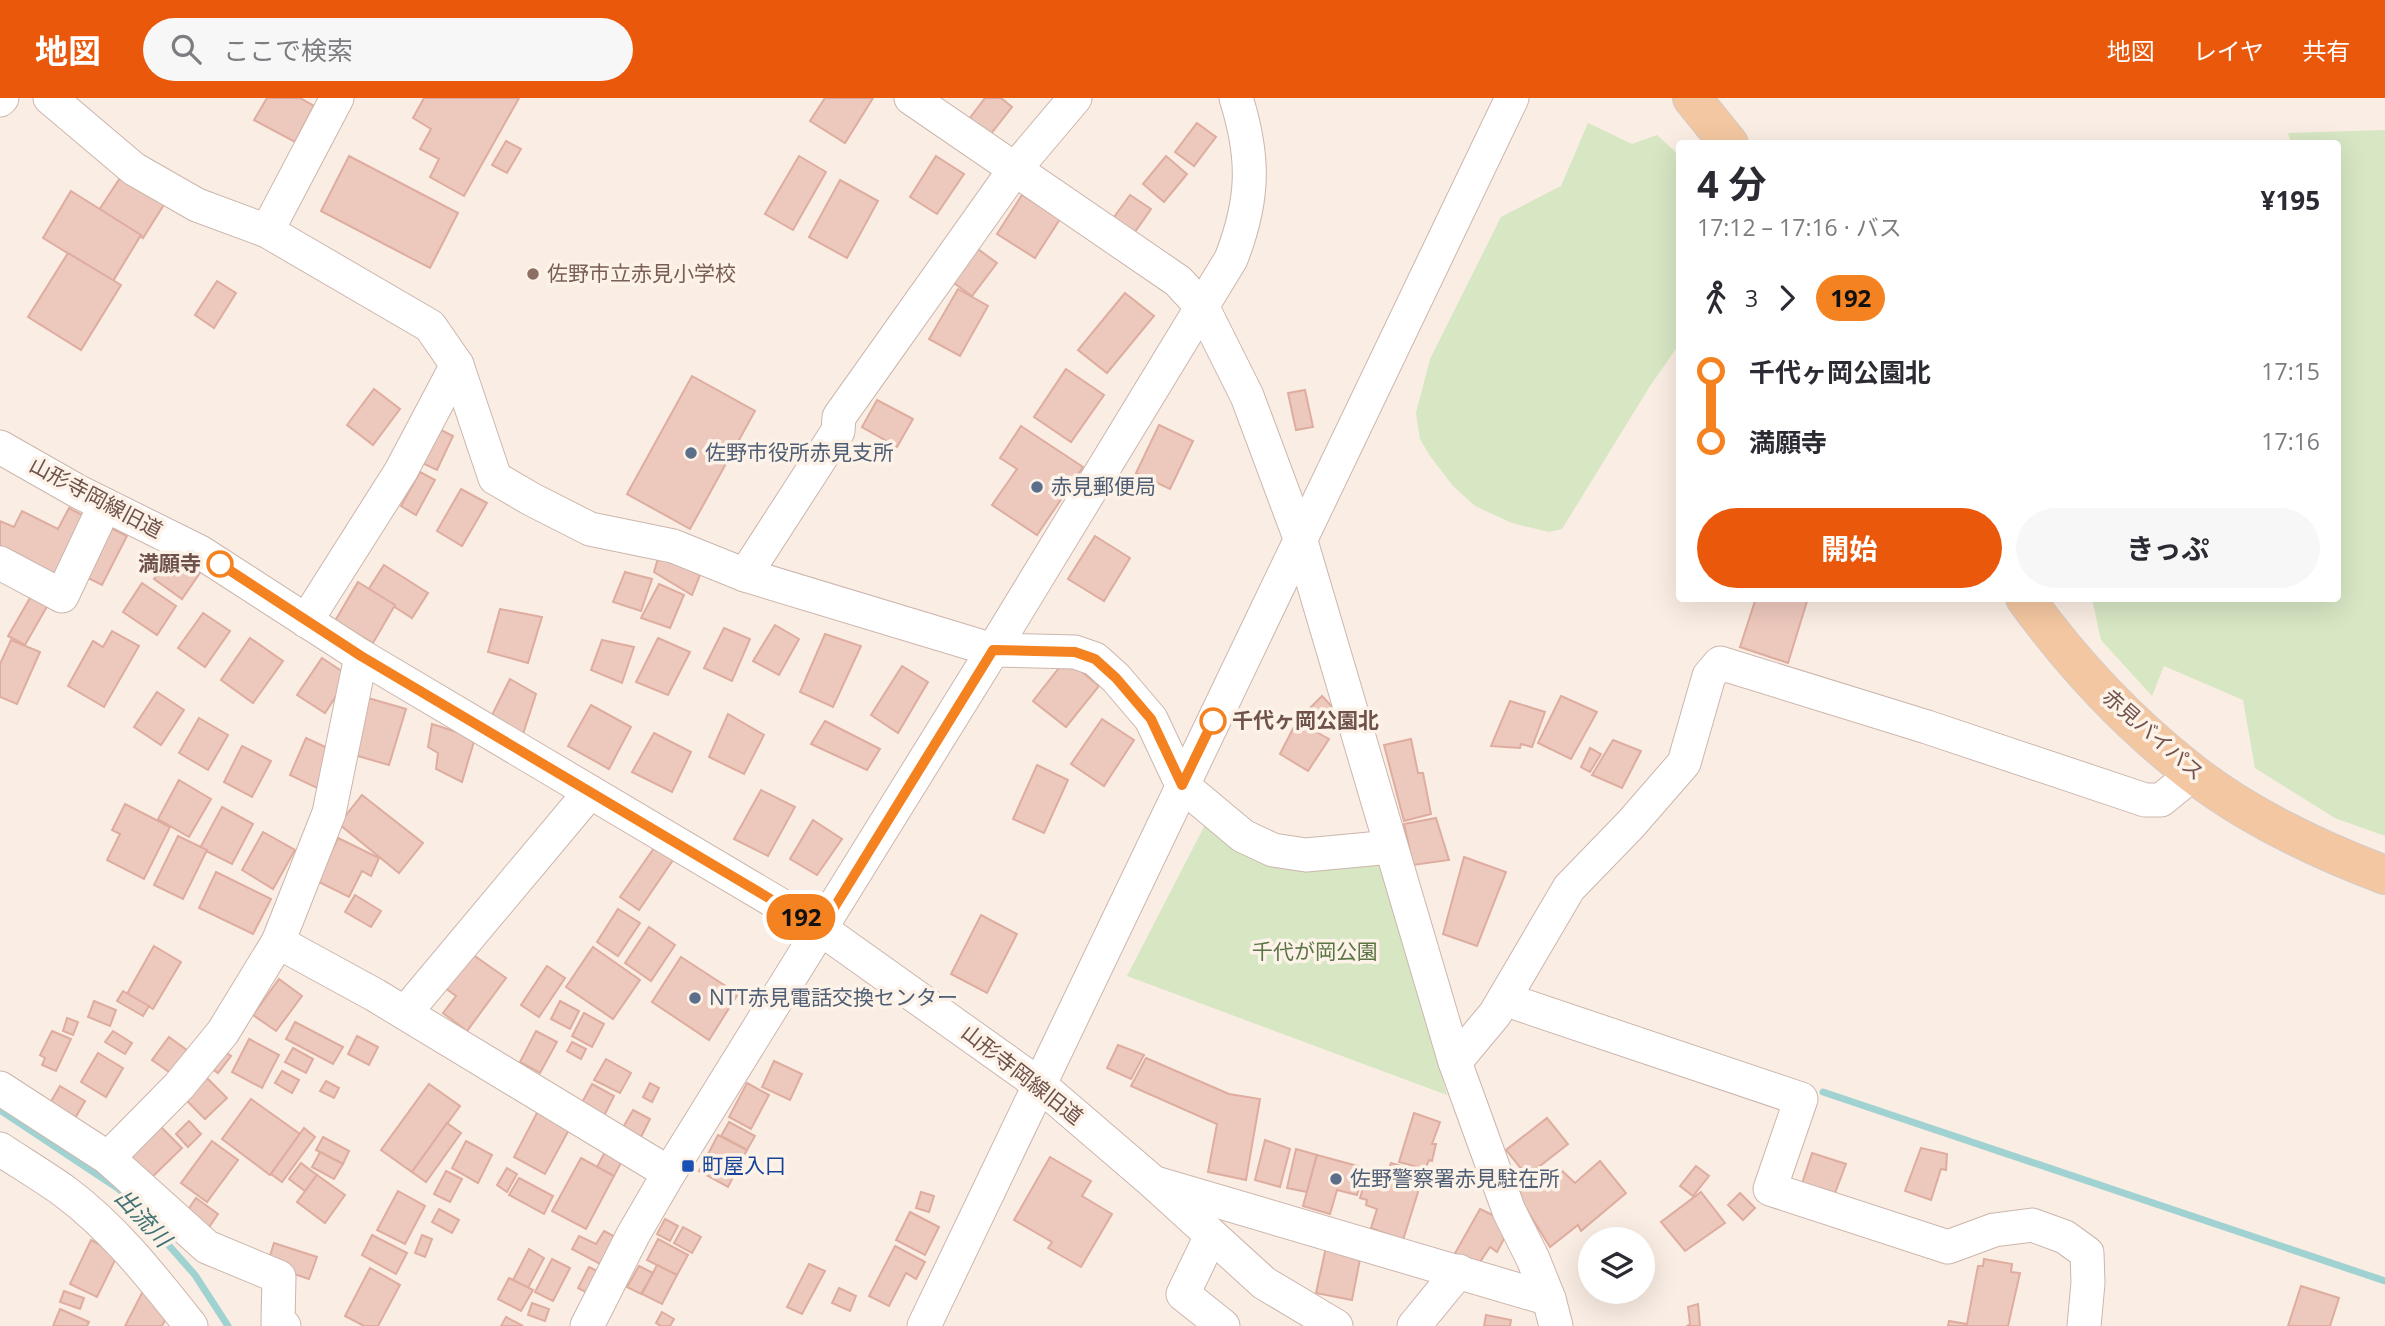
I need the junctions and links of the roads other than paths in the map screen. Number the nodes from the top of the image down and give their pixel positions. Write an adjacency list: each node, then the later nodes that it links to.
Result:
1 (50, 98): 10 (street)
2 (336, 98): 10 (street)
3 (911, 98): 9 (street)
4 (1075, 98): 9 (street)
5 (1236, 98): 11 (street)
6 (1512, 98): 15 (street)
7 (1692, 98): 8 (main road)
8 (1726, 140)
9 (1015, 169): 11 (street); 17 (street)
10 (267, 232): 12 (street)
11 (1203, 307): 15 (street); 20 (street)
12 (457, 365): 17 (street); 19 (street)
13 (0, 447): 14 (street, 山形寺岡線旧道)
14 (104, 506): 16 (street); 19 (street, 山形寺岡線旧道)
15 (1300, 538): 23 (street); 25 (street)
16 (0, 563)
17 (745, 575): 20 (street)
18 (2028, 602): 22 (main road, 赤見バイパス)
19 (306, 621): 21 (street, 山形寺岡線旧道)
20 (993, 650): 23 (street); 27 (street)
21 (361, 656): 24 (street, 山形寺岡線旧道); 28 (street)
22 (2193, 774): 26 (main road, 赤見バイパス); 29 (street)
23 (1182, 785): 25 (street); 32 (street)
24 (590, 792): 27 (street, 山形寺岡線旧道); 30 (street)
25 (1391, 847): 31 (street)
26 (2385, 875)
27 (821, 929): 32 (street, 山形寺岡線旧道); 36 (street)
28 (278, 942): 30 (street); 35 (street)
29 (1504, 999): 31 (street); 48 (street)
30 (405, 1013): 36 (street)
31 (1455, 1062): 40 (street)
32 (1040, 1085): 37 (street, 山形寺岡線旧道); 44 (street)
33 (0, 1088): 35 (street)
34 (0, 1149): 41 (street)
35 (108, 1158): 42 (street)
36 (668, 1173): 43 (street)
37 (1153, 1182): 38 (street, 山形寺岡線旧道); 39 (street)
38 (1211, 1236): 45 (street); 46 (street, 山形寺岡線旧道)
39 (1459, 1270): 40 (street); 47 (street)
40 (1553, 1312)
41 (191, 1326)
42 (284, 1326)
43 (587, 1326)
44 (924, 1326)
45 (1223, 1326)
46 (1336, 1326)
47 (1414, 1326)
48 (2084, 1326)

